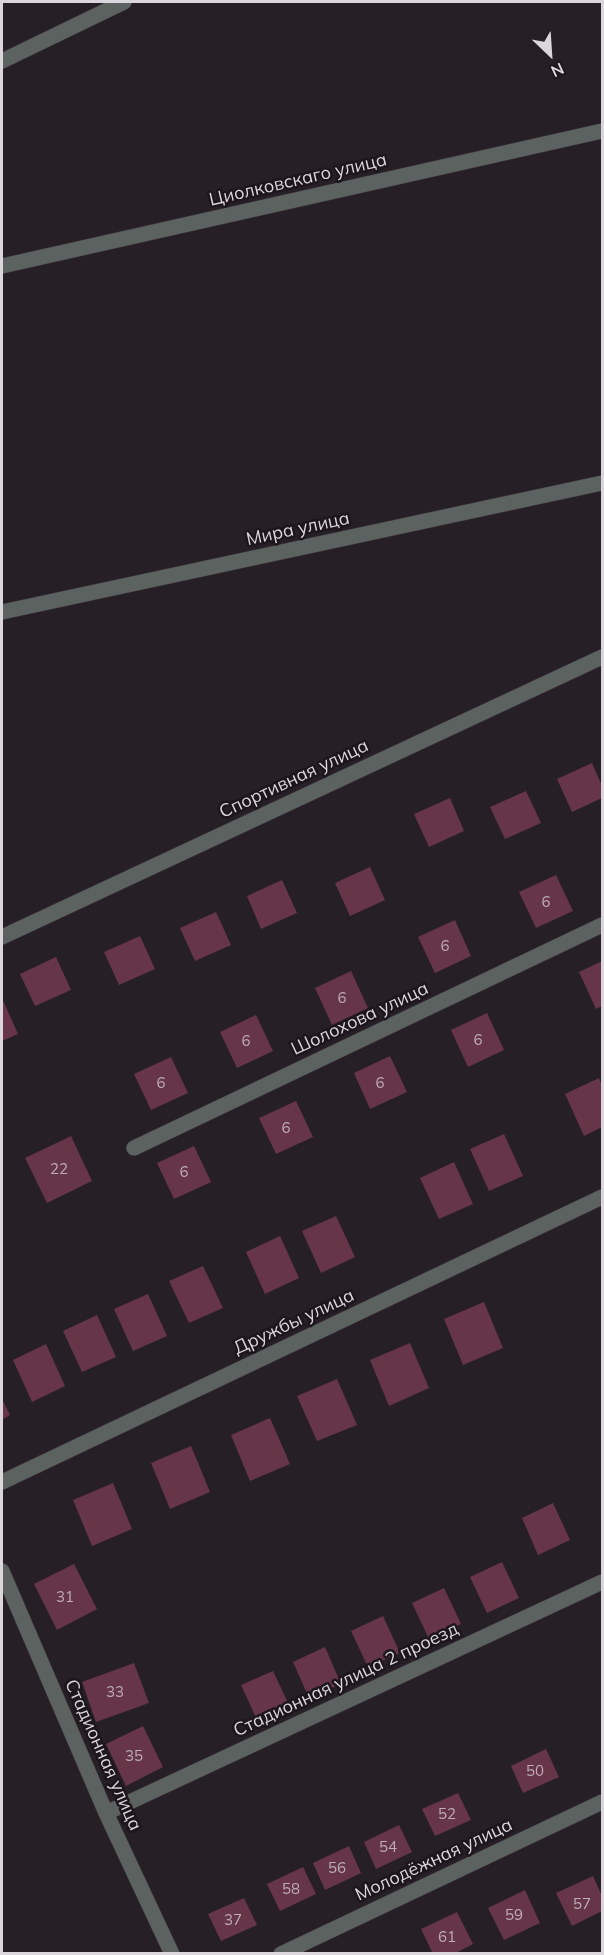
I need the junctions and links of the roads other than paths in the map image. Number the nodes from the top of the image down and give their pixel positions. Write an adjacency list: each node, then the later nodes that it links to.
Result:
1 (124, 2): 2 (street)
2 (2, 61)
3 (603, 131): 4 (street, Циолковскаго улица)
4 (2, 266)
5 (603, 483): 6 (street, Мира улица)
6 (2, 612)
7 (603, 657): 9 (street, Спортивная улица)
8 (603, 925): 10 (street, Шолохова улица)
9 (2, 937)
10 (134, 1148)
11 (603, 1197): 12 (street, Дружбы улица)
12 (2, 1482)
13 (2, 1571): 16 (street, Стадионная улица)
14 (603, 1582): 16 (street, Стадионная улица 2 проезд)
15 (603, 1802): 18 (street, Молодёжная улица)
16 (105, 1813): 17 (street, Стадионная улица)
17 (172, 1953)
18 (281, 1953)

